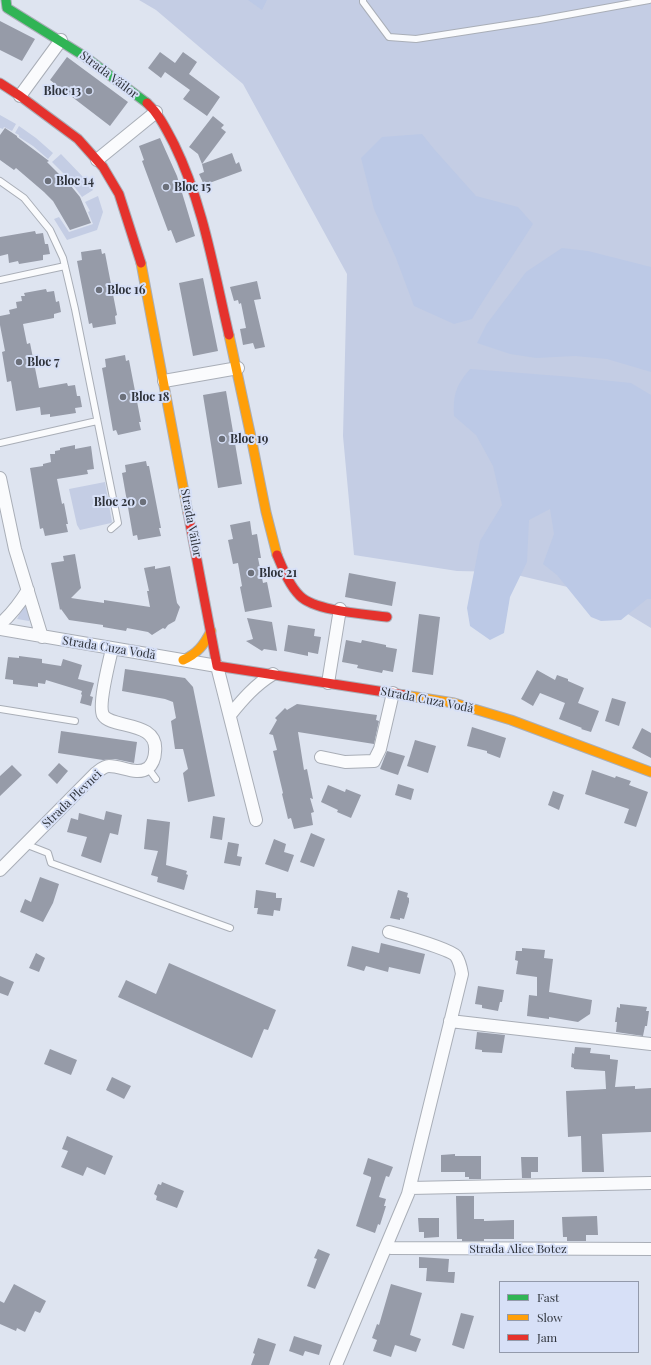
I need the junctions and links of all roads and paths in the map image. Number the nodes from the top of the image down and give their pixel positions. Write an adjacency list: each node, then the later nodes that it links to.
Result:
1 (6, 0): 4 (street, Strada Văilor)
2 (363, 0): 3 (lane)
3 (649, 0)
4 (60, 40): 6 (street); 7 (street, Strada Văilor)
5 (0, 83): 6 (street, Strada Văilor)
6 (20, 96): 8 (street, Strada Văilor)
7 (156, 112): 8 (street); 12 (street, Strada Văilor)
8 (97, 160): 13 (street, Strada Văilor)
9 (0, 181): 10 (lane)
10 (65, 266): 11 (lane); 14 (lane)
11 (0, 280)
12 (238, 368): 13 (street); 20 (street, Strada Văilor)
13 (164, 381): 24 (street, Strada Văilor)
14 (97, 421): 15 (lane); 18 (lane)
15 (0, 443)
16 (0, 478): 17 (street)
17 (3, 503): 19 (street)
18 (111, 529)
19 (28, 590): 22 (street); 25 (street)
20 (340, 609): 21 (street, Strada Văilor); 30 (street)
21 (387, 616)
22 (0, 624)
23 (0, 629): 25 (street, Strada Cuza Vodă)
24 (211, 631): 27 (street); 28 (street, Strada Văilor)
25 (42, 637): 26 (street, Strada Cuza Vodă)
26 (112, 649): 27 (street, Strada Cuza Vodă); 36 (street)
27 (183, 660): 28 (street, Strada Cuza Vodă)
28 (217, 666): 29 (street, Strada Cuza Vodă); 33 (street)
29 (273, 674): 30 (street, Strada Cuza Vodă); 33 (street)
30 (328, 683): 31 (street, Strada Cuza Vodă)
31 (393, 693): 35 (street); 37 (street, Strada Cuza Vodă)
32 (0, 709): 34 (lane)
33 (230, 715): 39 (street)
34 (75, 721)
35 (321, 757)
36 (148, 768): 38 (lane); 40 (street, Strada Plevnei)
37 (651, 772)
38 (156, 779)
39 (256, 820)
40 (26, 844): 41 (street, Strada Plevnei); 42 (lane)
41 (0, 870)
42 (230, 928)
43 (389, 932): 44 (street)
44 (450, 1021): 45 (street); 47 (street)
45 (651, 1044)
46 (651, 1183): 47 (street)
47 (410, 1188): 48 (street)
48 (386, 1246): 49 (street, Strada Alice Botez); 50 (street)
49 (651, 1249)
50 (336, 1365)

